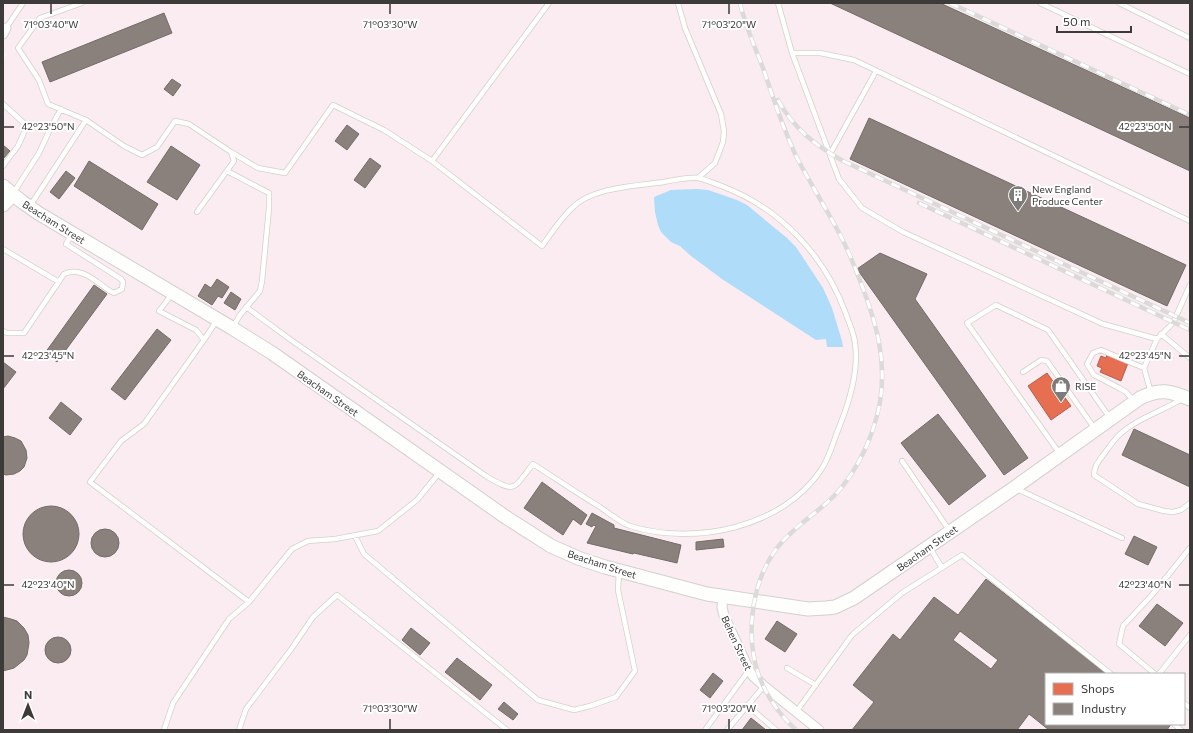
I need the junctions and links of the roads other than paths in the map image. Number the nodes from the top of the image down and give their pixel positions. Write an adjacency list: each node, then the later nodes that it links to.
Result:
1 (23, 3): 8 (lane)
2 (82, 3): 14 (lane)
3 (549, 3): 18 (lane)
4 (678, 3): 21 (lane)
5 (778, 3): 10 (lane)
6 (1040, 3): 12 (lane)
7 (1119, 3): 9 (lane)
8 (5, 31)
9 (1190, 38)
10 (792, 53): 11 (lane); 17 (lane)
11 (876, 70): 17 (lane); 26 (lane)
12 (1190, 74)
13 (3, 104): 19 (lane)
14 (61, 109): 15 (lane); 22 (lane)
15 (86, 120): 16 (lane); 24 (lane)
16 (231, 152): 18 (lane); 20 (lane)
17 (830, 154): 37 (lane)
18 (432, 161): 21 (lane)
19 (3, 166)
20 (227, 171): 25 (lane); 32 (lane)
21 (698, 178): 32 (lane)
22 (8, 190): 23 (main road); 24 (main road, Beacham Street)
23 (3, 205)
24 (29, 207): 27 (main road, Beacham Street)
25 (197, 212)
26 (1190, 221)
27 (72, 234): 29 (lane); 31 (main road, Beacham Street)
28 (3, 249): 29 (lane)
29 (59, 282): 35 (lane)
30 (1190, 285): 36 (lane)
31 (173, 294): 33 (main road, Beacham Street); 38 (lane)
32 (246, 307): 34 (lane)
33 (218, 320): 34 (main road, Beacham Street); 38 (lane)
34 (232, 328): 49 (main road, Beacham Street)
35 (3, 331)
36 (1161, 334): 37 (lane); 39 (lane)
37 (1157, 339): 40 (lane)
38 (204, 340): 60 (lane)
39 (1190, 358)
40 (1144, 368): 42 (lane); 44 (lane)
41 (1023, 372): 46 (lane)
42 (1151, 392): 43 (main road); 44 (main road, Beacham Street)
43 (1188, 398): 51 (lane)
44 (1134, 402): 45 (main road, Beacham Street)
45 (1110, 418): 46 (main road, Beacham Street); 47 (lane)
46 (1095, 429): 47 (main road, Beacham Street)
47 (1060, 454): 50 (main road, Beacham Street)
48 (902, 461): 52 (lane)
49 (440, 471): 53 (lane); 58 (main road, Beacham Street)
50 (1014, 488): 52 (main road, Beacham Street); 54 (lane)
51 (1190, 503)
52 (950, 532): 55 (main road, Beacham Street)
53 (354, 536): 58 (lane); 60 (lane)
54 (1122, 538)
55 (930, 546): 57 (lane); 59 (main road, Beacham Street)
56 (1190, 548): 65 (lane)
57 (942, 568): 64 (lane); 67 (lane)
58 (619, 570): 59 (main road, Beacham Street)
59 (723, 597): 63 (street, Behen Street)
60 (248, 602): 71 (lane)
61 (1190, 635): 66 (lane)
62 (787, 668): 67 (lane)
63 (749, 670): 68 (street, Behen Street); 74 (lane)
64 (1110, 673)
65 (1154, 673)
66 (1160, 673)
67 (816, 685): 70 (lane)
68 (764, 686): 69 (lane); 70 (street, Behen Street)
69 (747, 705): 75 (lane); 76 (lane)
70 (796, 712): 77 (street, Behen Street)
71 (164, 730)
72 (239, 730): 73 (lane)
73 (507, 730)
74 (705, 730)
75 (727, 730)
76 (776, 730)
77 (819, 730)

